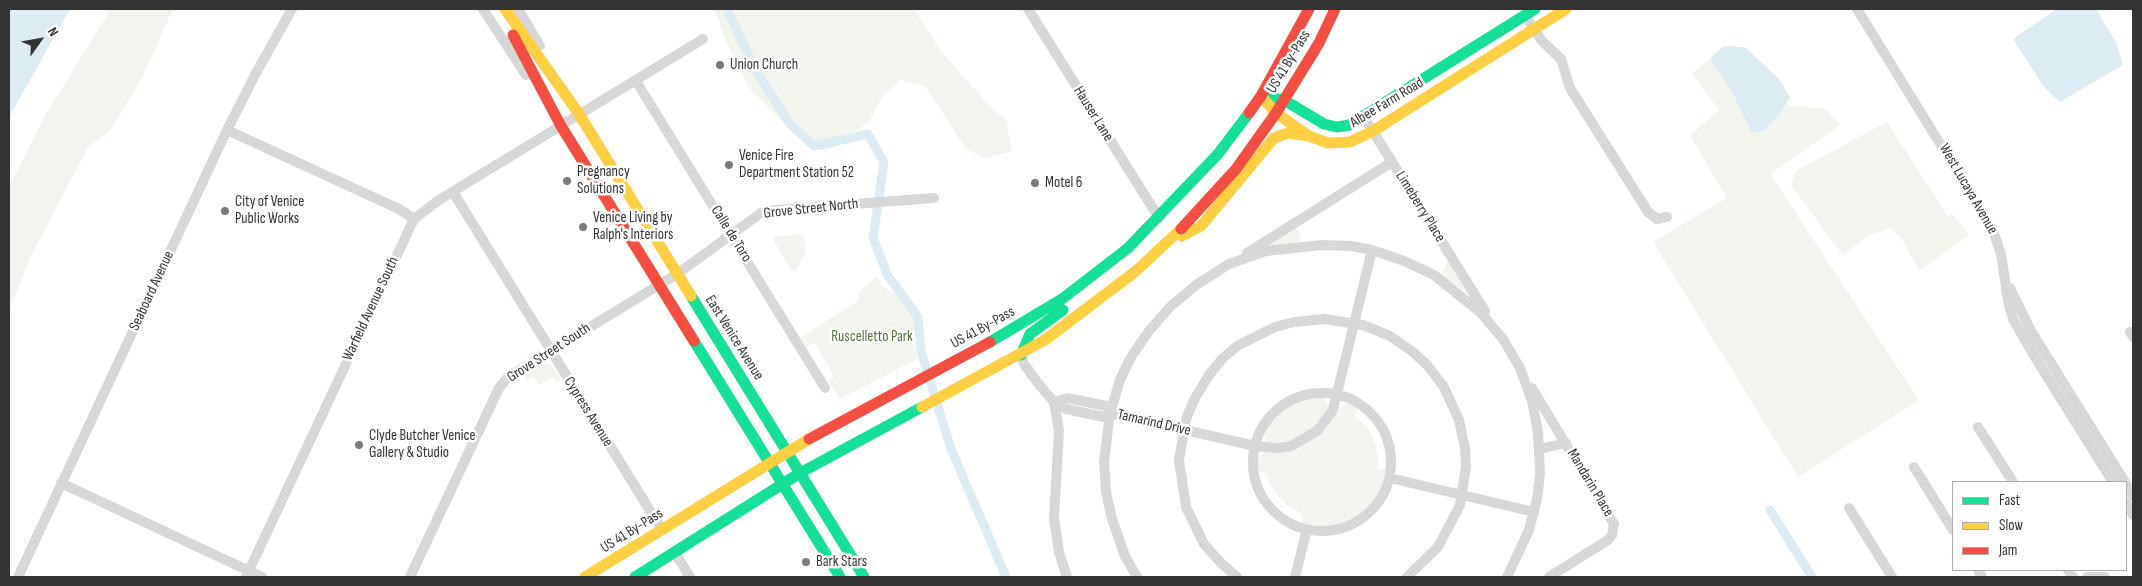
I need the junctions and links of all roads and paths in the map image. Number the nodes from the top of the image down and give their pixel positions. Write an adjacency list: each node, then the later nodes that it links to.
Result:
1 (292, 9): 23 (street, Seaboard Avenue)
2 (483, 9): 22 (street)
3 (499, 9): 22 (main road)
4 (505, 9): 20 (main road, East Venice Avenue)
5 (518, 9): 20 (street, East Venice Avenue)
6 (1028, 9): 30 (street, Hauser Lane)
7 (1310, 9): 17 (main road, US 41 By-Pass)
8 (1335, 9): 18 (main road, US 41 By-Pass)
9 (1566, 9): 12 (main road, Albee Farm Road)
10 (1857, 9): 49 (street, West Lucaya Avenue)
11 (1530, 12): 12 (street); 14 (main road, Albee Farm Road)
12 (1534, 30): 15 (main road, Albee Farm Road); 29 (street)
13 (703, 39): 16 (street, Warfield Avenue South)
14 (1450, 63): 15 (main road); 21 (main road, Albee Farm Road)
15 (1459, 77): 24 (main road, Albee Farm Road)
16 (636, 81): 20 (street, Warfield Avenue South); 32 (street, Calle de Toro)
17 (1261, 96): 18 (main road, Albee Farm Road); 19 (main road, Albee Farm Road); 30 (main road, US 41 By-Pass)
18 (1284, 100): 19 (main road, US 41 By-Pass); 21 (main road, Albee Farm Road)
19 (1276, 113): 25 (main road, Albee Farm Road); 33 (main road, US 41 By-Pass)
20 (579, 114): 22 (street, Warfield Avenue South); 36 (main road, East Venice Avenue)
21 (1364, 117): 24 (street)
22 (561, 126): 27 (street, Warfield Avenue South); 38 (main road)
23 (227, 130): 31 (street); 63 (street, Seaboard Avenue)
24 (1373, 131): 25 (main road, Albee Farm Road); 26 (street)
25 (1309, 136): 33 (main road)
26 (1392, 162): 35 (street, Limeberry Place); 41 (street, Limeberry Place)
27 (452, 192): 31 (street, Warfield Avenue South); 42 (street, Cypress Avenue)
28 (934, 198): 32 (street, Grove Street North)
29 (1667, 217)
30 (1159, 218): 37 (main road, US 41 By-Pass); 39 (main road)
31 (414, 219): 72 (street, Warfield Avenue South)
32 (731, 234): 36 (street, Grove Street North); 45 (street, Calle de Toro)
33 (1166, 244): 39 (main road, US 41 By-Pass)
34 (1372, 250): 35 (street); 40 (street, Tamarind Drive); 41 (street)
35 (1229, 264): 48 (street)
36 (677, 274): 38 (street, Grove Street South); 55 (main road, East Venice Avenue)
37 (1096, 274): 43 (main road); 55 (main road, US 41 By-Pass)
38 (660, 284): 42 (street, Grove Street South); 56 (main road)
39 (1100, 300): 43 (main road, US 41 By-Pass)
40 (1354, 323): 46 (street, Tamarind Drive); 51 (street); 65 (street)
41 (1503, 340): 44 (street)
42 (551, 351): 70 (street, Cypress Avenue); 76 (street, Grove Street South)
43 (1021, 355): 47 (street, Tamarind Drive); 58 (main road, US 41 By-Pass)
44 (1520, 368): 52 (street, Mandarin Place); 54 (street)
45 (825, 388)
46 (1338, 395): 53 (street); 53 (street, Tamarind Drive); 59 (street)
47 (1054, 402): 48 (street, Tamarind Drive); 82 (street)
48 (1110, 413): 51 (street, Tamarind Drive); 83 (street)
49 (2078, 417): 61 (street); 62 (street)
50 (1978, 427): 60 (street)
51 (1183, 430): 53 (street, Tamarind Drive); 84 (street)
52 (1566, 444): 54 (street); 87 (street, Mandarin Place)
53 (1255, 446): 69 (street)
54 (1540, 449): 67 (street)
55 (786, 452): 56 (main road, US 41 By-Pass); 58 (main road, East Venice Avenue)
56 (769, 463): 64 (main road); 70 (main road, US 41 By-Pass)
57 (1914, 467): 68 (street)
58 (800, 473): 64 (main road, US 41 By-Pass); 81 (main road, East Venice Avenue)
59 (1390, 478): 65 (street); 69 (street)
60 (2012, 481)
61 (2112, 481)
62 (2124, 481)
63 (61, 482): 72 (street); 74 (street, Seaboard Avenue)
64 (782, 484): 71 (main road, US 41 By-Pass); 80 (main road)
65 (1462, 494): 67 (street); 86 (street)
66 (1849, 508): 88 (street)
67 (1534, 512): 73 (street)
68 (1952, 528)
69 (1307, 529): 85 (street)
70 (662, 530): 77 (main road, US 41 By-Pass)
71 (674, 553): 78 (main road, US 41 By-Pass); 79 (street)
72 (247, 574): 75 (street)
73 (1512, 575)
74 (18, 577)
75 (262, 577)
76 (410, 577)
77 (585, 577)
78 (635, 577)
79 (690, 577)
80 (840, 577)
81 (864, 577)
82 (1067, 577)
83 (1138, 577)
84 (1237, 577)
85 (1295, 577)
86 (1407, 577)
87 (1548, 577)
88 (1892, 577)
89 (2087, 577): 90 (street)
90 (2105, 577)

